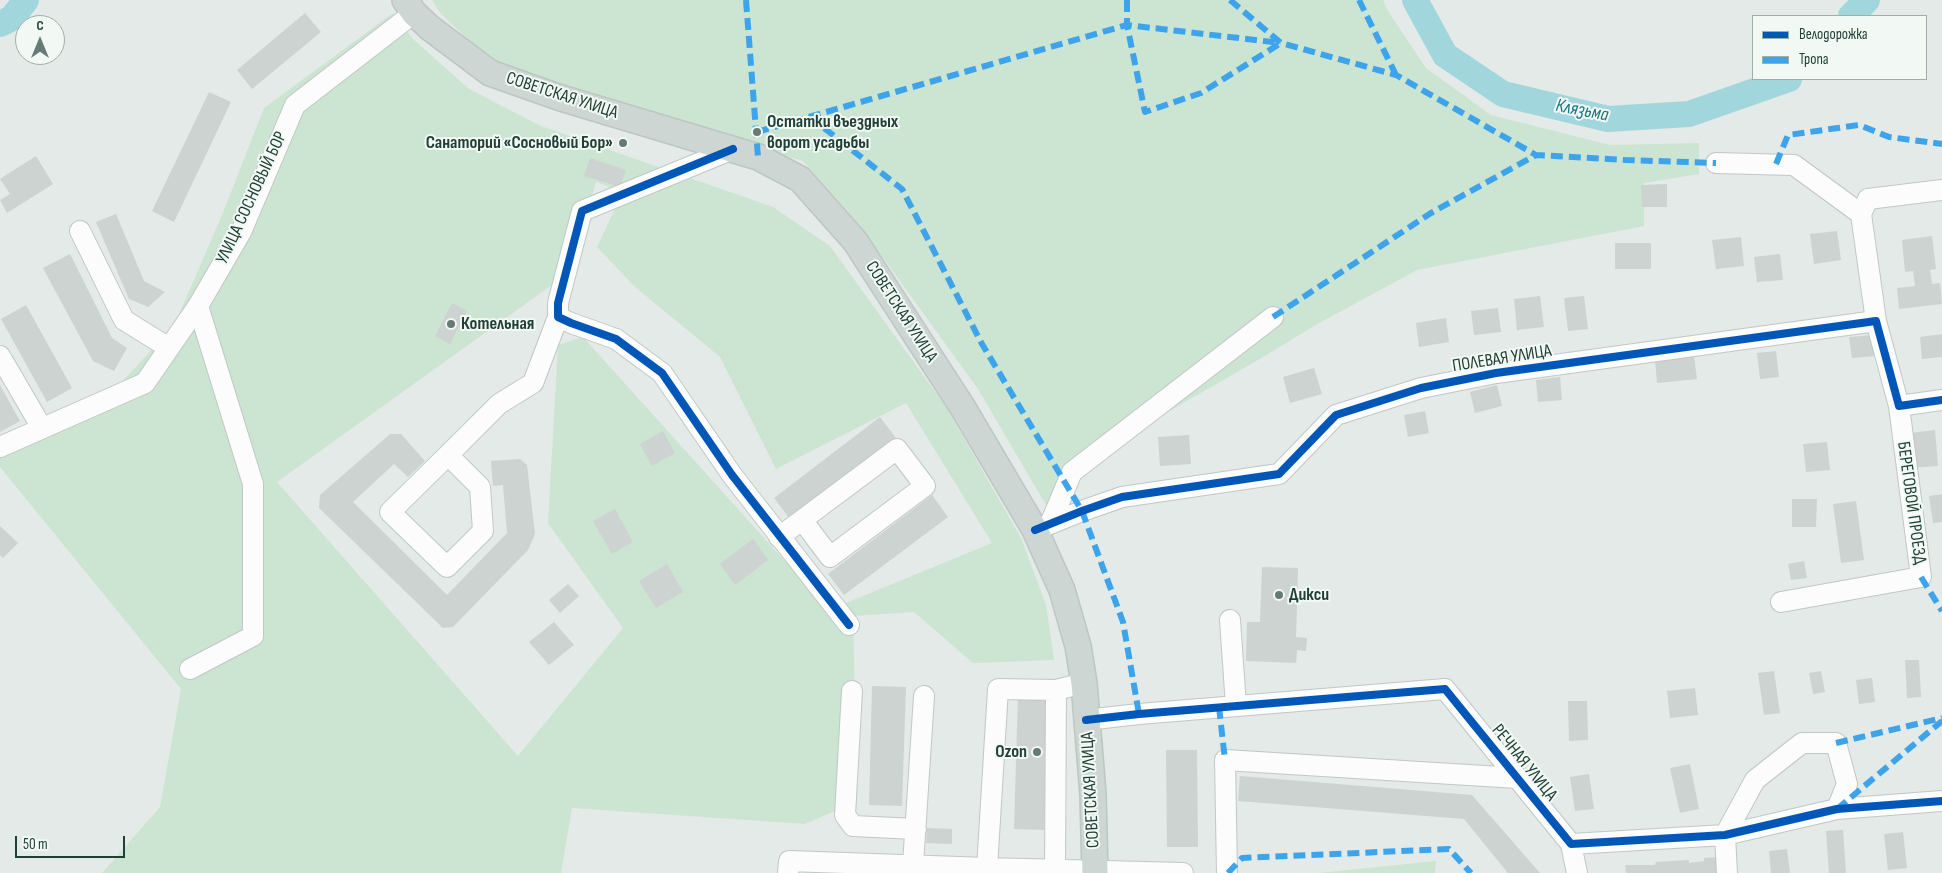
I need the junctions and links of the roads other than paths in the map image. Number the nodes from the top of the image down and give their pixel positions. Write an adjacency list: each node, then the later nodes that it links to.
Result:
1 (410, 7): 2 (main road, СОВЕТСКАЯ УЛИЦА); 7 (street, УЛИЦА СОСНОВЫЙ БОР)
2 (733, 149): 8 (street); 19 (main road, СОВЕТСКАЯ УЛИЦА)
3 (1716, 163): 5 (street)
4 (1942, 190): 5 (street)
5 (1861, 214): 10 (street)
6 (80, 231): 11 (street)
7 (198, 306): 11 (street, УЛИЦА СОСНОВЫЙ БОР); 24 (street)
8 (558, 317): 17 (street); 20 (street)
9 (1274, 317): 19 (street)
10 (1876, 321): 14 (street); 19 (street, ПОЛЕВАЯ УЛИЦА)
11 (169, 348): 15 (street, УЛИЦА СОСНОВЫЙ БОР)
12 (0, 356): 15 (street)
13 (1942, 400): 14 (street)
14 (1898, 406): 21 (street, БЕРЕГОВОЙ ПРОЕЗД)
15 (42, 428): 16 (street, УЛИЦА СОСНОВЫЙ БОР)
16 (0, 447)
17 (448, 455): 17 (street)
18 (802, 520): 18 (street); 20 (street)
19 (1043, 527): 25 (main road, СОВЕТСКАЯ УЛИЦА)
20 (779, 537): 23 (street)
21 (1781, 602)
22 (1230, 620): 29 (street)
23 (849, 625)
24 (190, 669)
25 (1084, 683): 27 (street); 30 (main road, СОВЕТСКАЯ УЛИЦА)
26 (852, 690): 34 (street)
27 (1056, 690): 38 (street); 39 (street)
28 (924, 696): 34 (street)
29 (1236, 706): 30 (street, РЕЧНАЯ УЛИЦА); 31 (street, РЕЧНАЯ УЛИЦА)
30 (1086, 720): 41 (main road, СОВЕТСКАЯ УЛИЦА)
31 (1517, 778): 36 (street, РЕЧНАЯ УЛИЦА); 44 (street)
32 (1942, 801): 33 (street)
33 (1837, 809): 35 (street); 35 (street)
34 (916, 829): 37 (street)
35 (1725, 835): 36 (street); 46 (street)
36 (1571, 844): 45 (street)
37 (913, 865): 38 (street); 42 (street)
38 (987, 868): 40 (street)
39 (1055, 869): 40 (street); 41 (street)
40 (1017, 871)
41 (1095, 871): 43 (street)
42 (788, 873)
43 (1183, 873)
44 (1227, 873)
45 (1577, 873)
46 (1728, 873)

